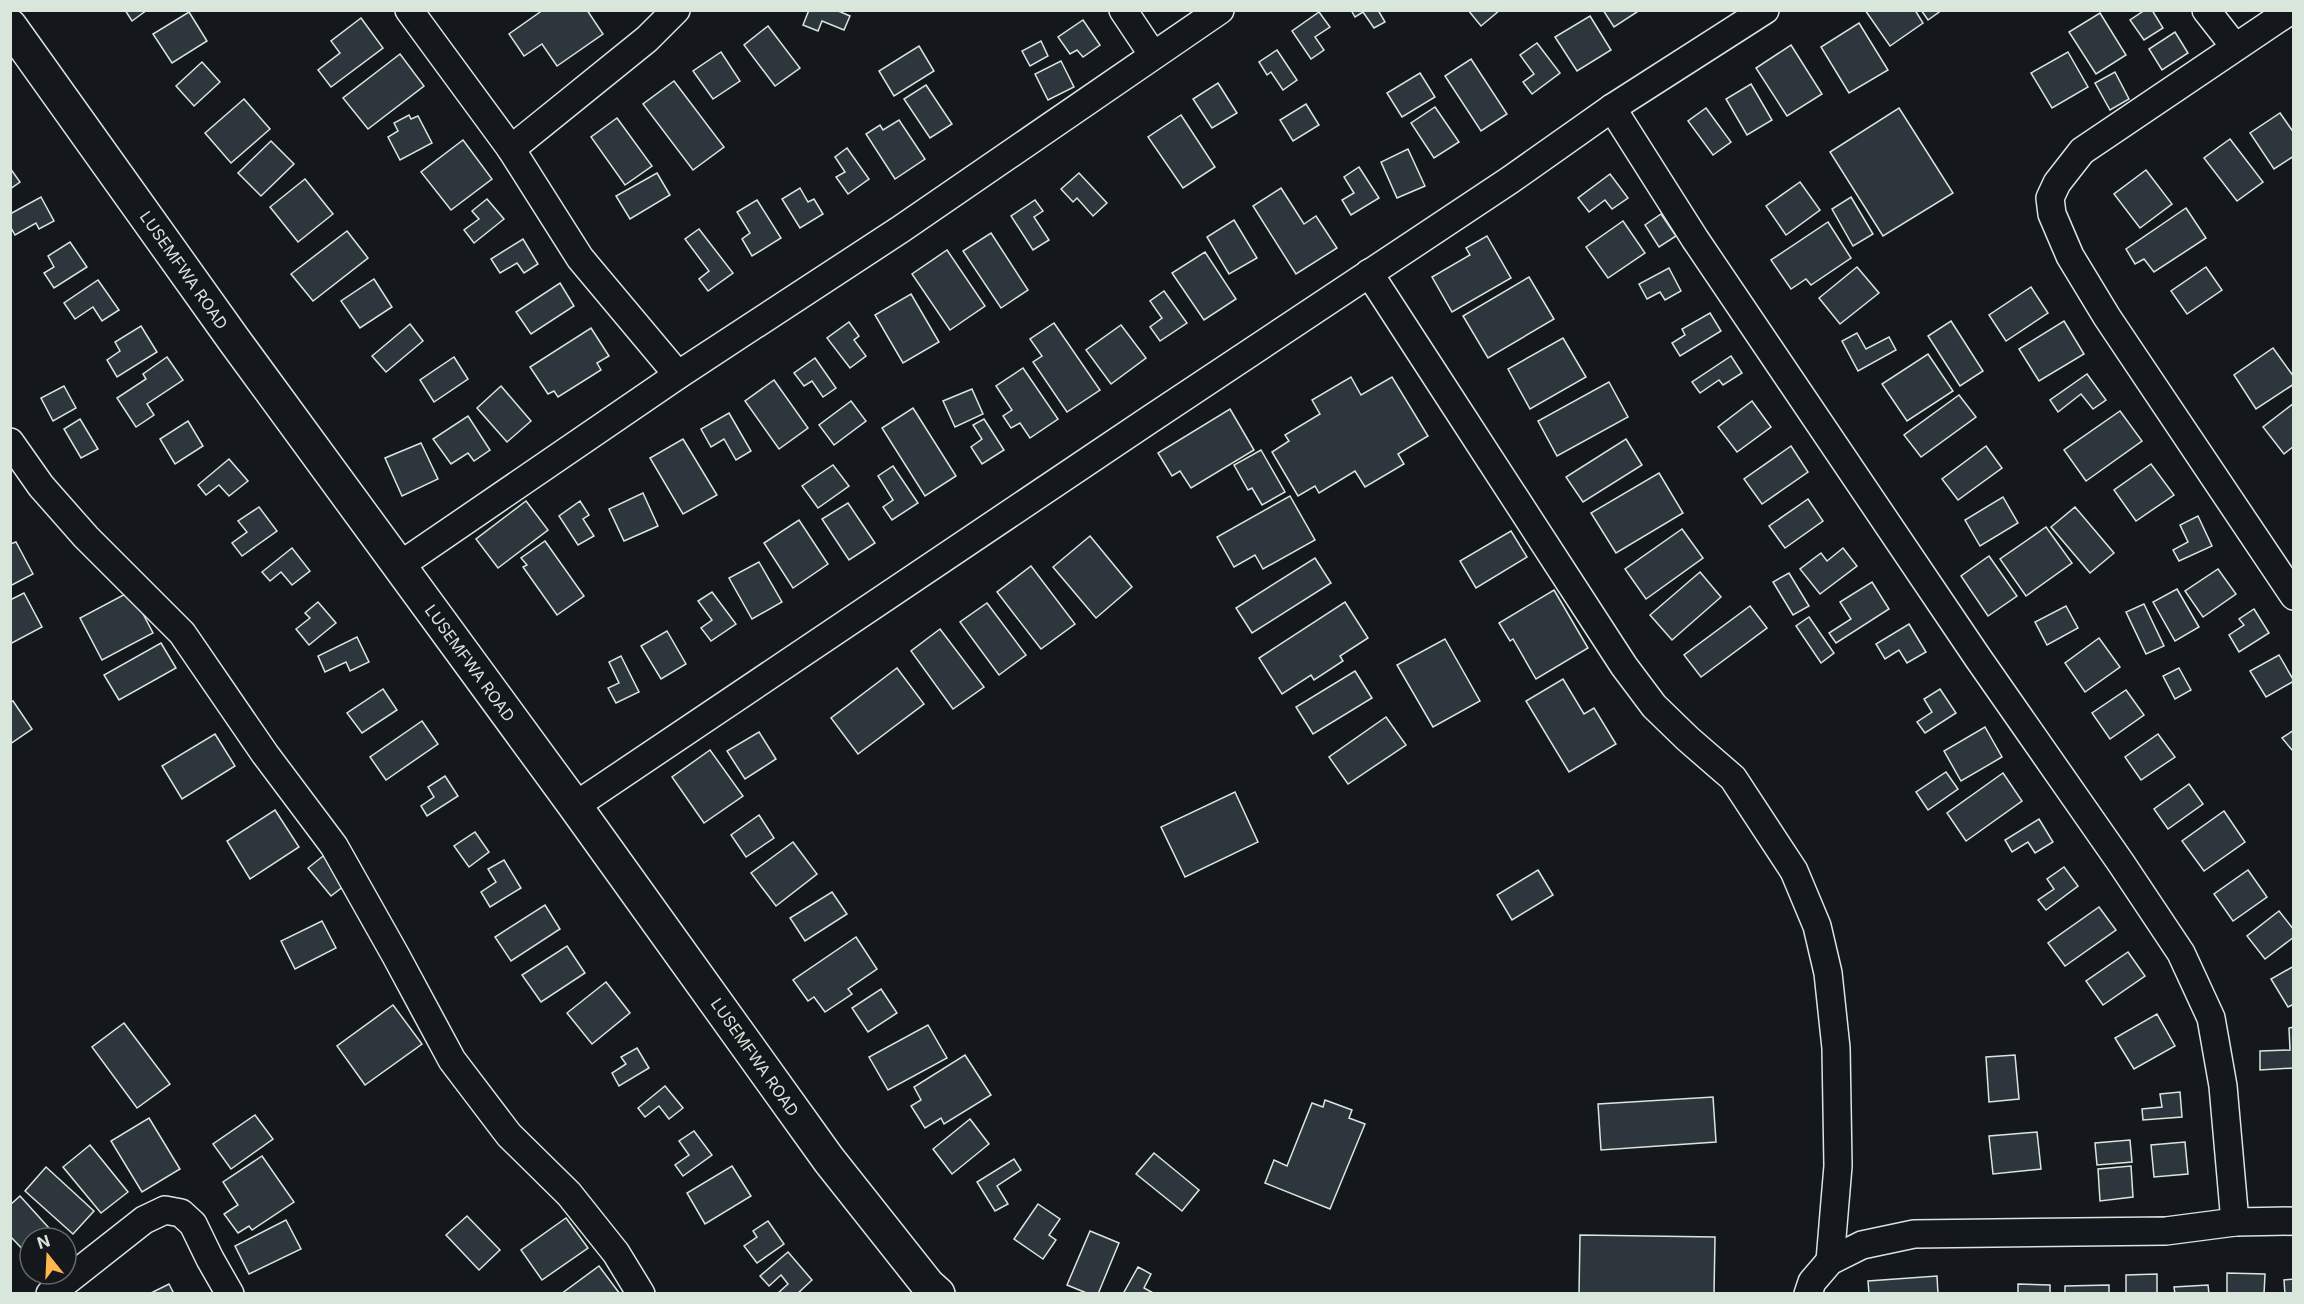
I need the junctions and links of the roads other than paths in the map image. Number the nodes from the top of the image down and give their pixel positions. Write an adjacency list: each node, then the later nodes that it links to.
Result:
1 (409, 10): 12 (street)
2 (676, 10): 12 (street)
3 (1124, 10): 10 (street)
4 (1220, 10): 10 (street)
5 (1765, 10): 11 (street)
6 (2206, 10): 9 (street)
7 (2291, 10): 9 (street)
8 (10, 26): 16 (street, LUSEMFWA ROAD)
9 (2235, 47): 17 (street)
10 (1153, 54): 14 (street)
11 (1612, 108): 13 (street); 20 (street)
12 (511, 149): 14 (street)
13 (1369, 273): 18 (street); 21 (street)
14 (678, 375): 16 (street)
15 (10, 442): 24 (street)
16 (399, 566): 18 (street, LUSEMFWA ROAD)
17 (2294, 596)
18 (575, 806): 25 (street, LUSEMFWA ROAD)
19 (2294, 1221): 20 (street)
20 (2235, 1222): 21 (street)
21 (1830, 1261): 26 (street)
22 (50, 1293): 23 (street)
23 (230, 1293)
24 (641, 1293)
25 (938, 1293)
26 (1808, 1293)

